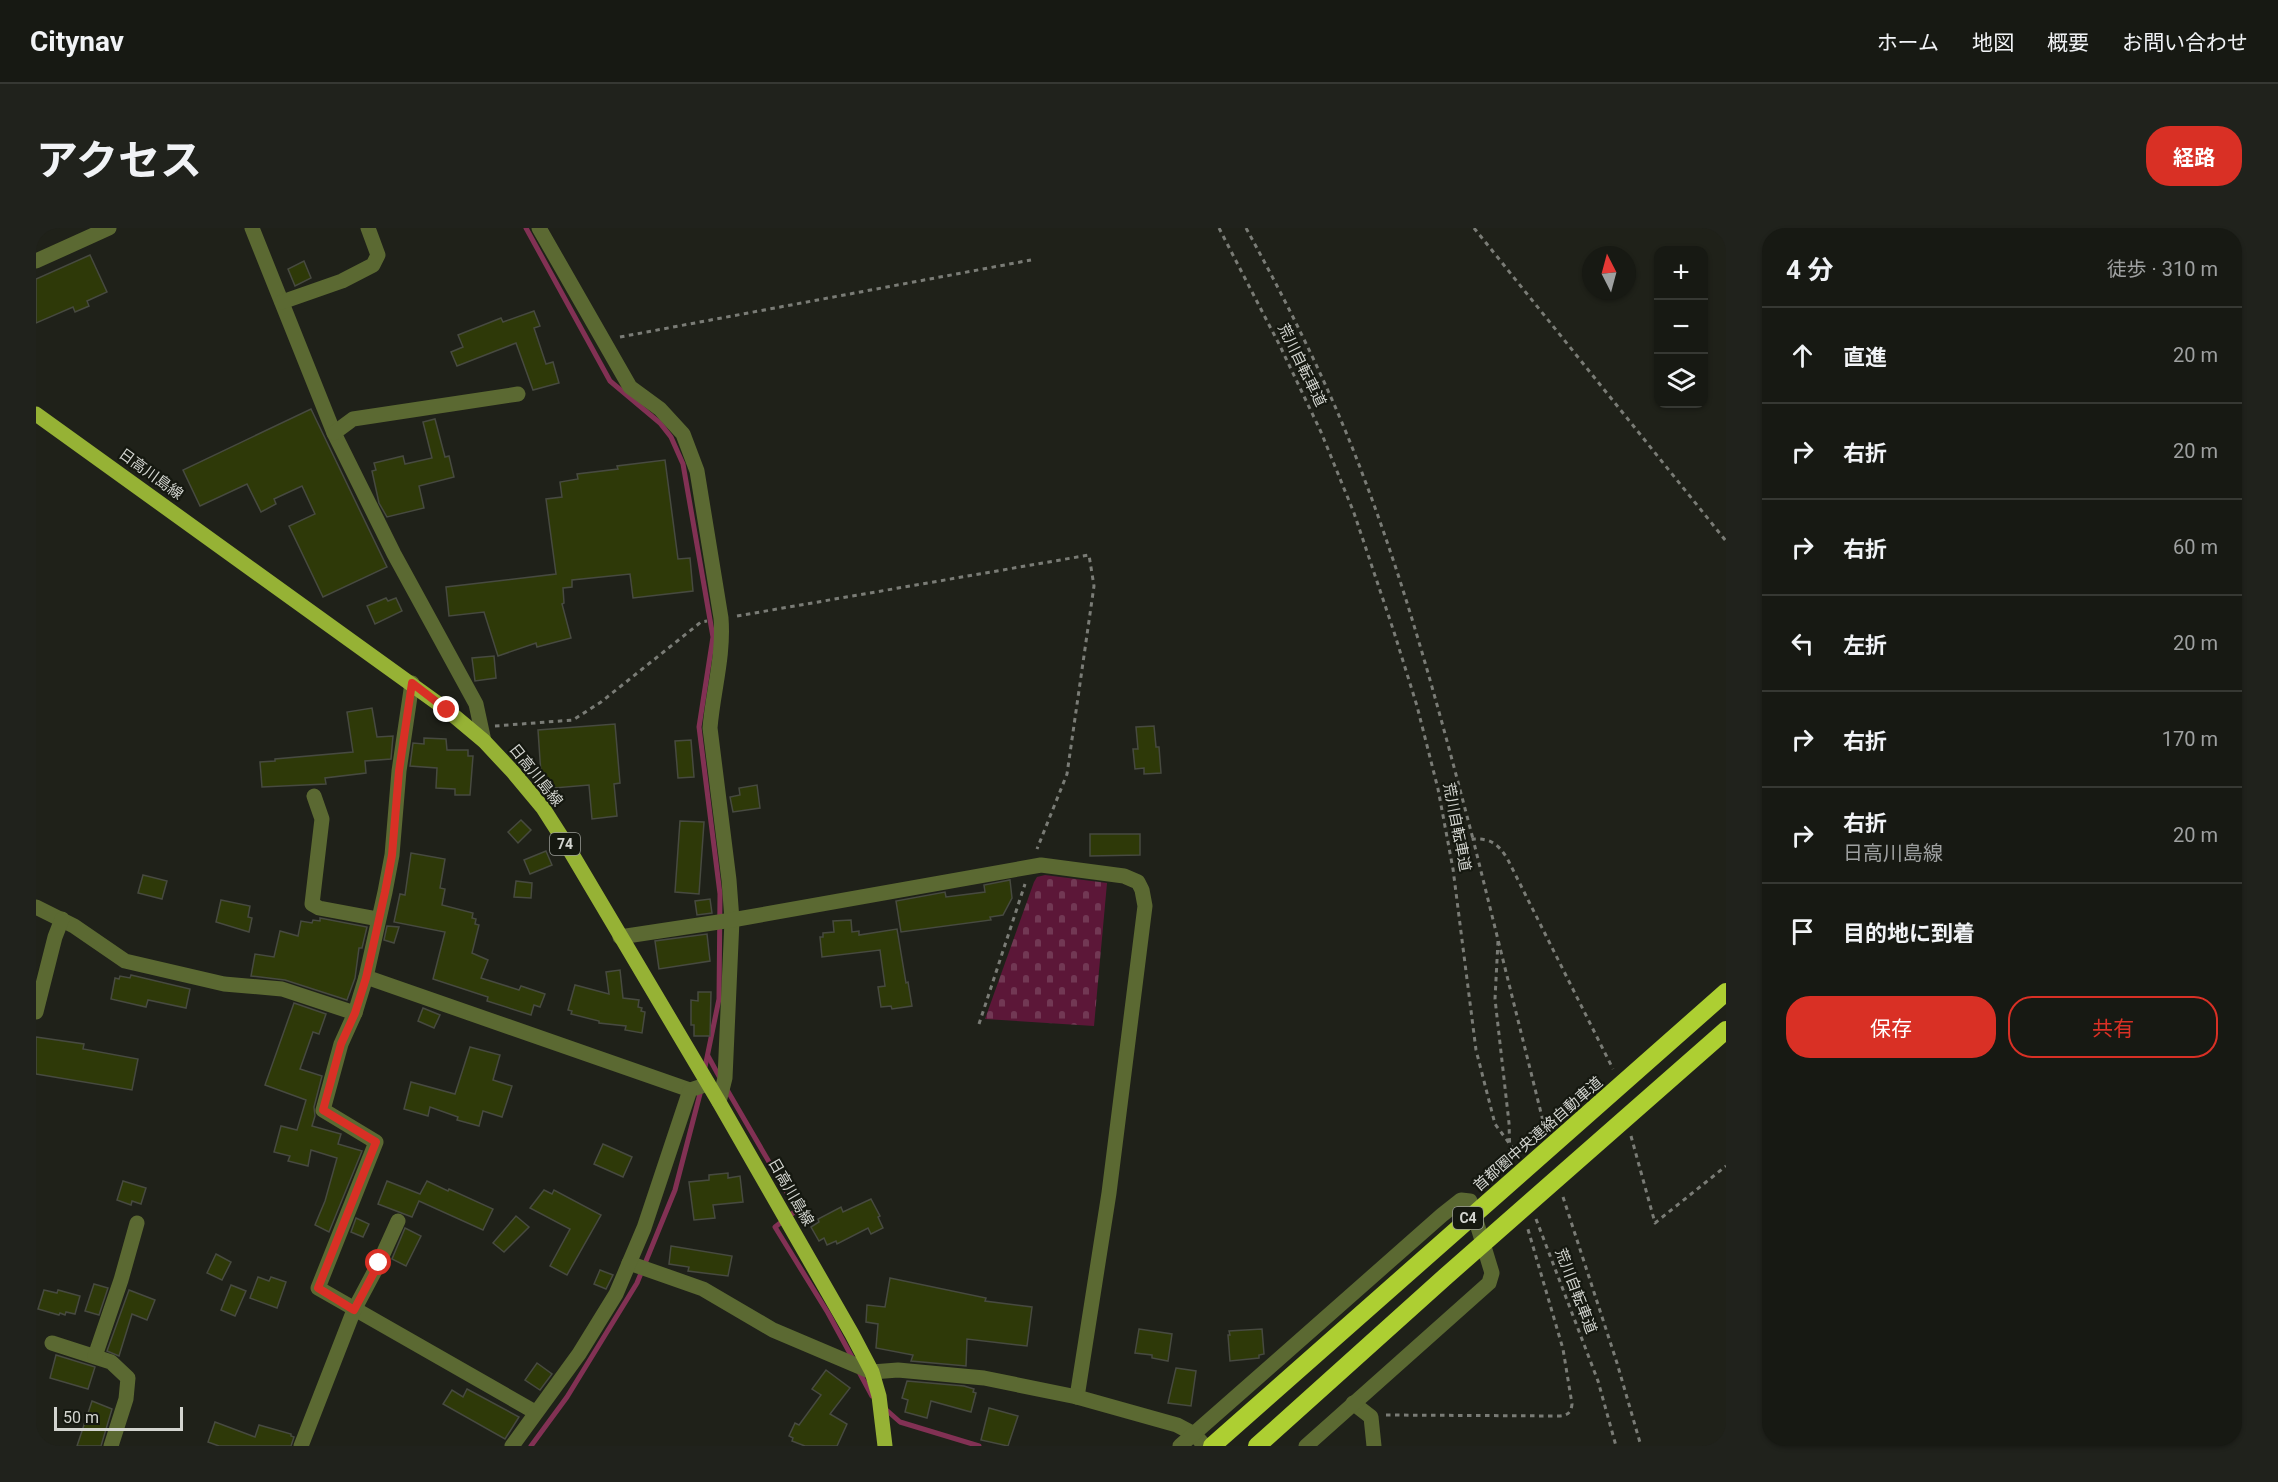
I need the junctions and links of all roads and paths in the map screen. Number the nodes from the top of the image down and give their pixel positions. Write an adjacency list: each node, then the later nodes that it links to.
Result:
1 (109, 228): 9 (street)
2 (252, 228): 10 (street)
3 (368, 228): 10 (street)
4 (539, 228): 11 (street)
5 (1219, 228): 39 (path, 荒川自転車道)
6 (1246, 228): 20 (path)
7 (1474, 228): 15 (path)
8 (1031, 260): 11 (path)
9 (36, 261)
10 (282, 303): 14 (street)
11 (604, 344): 16 (street)
12 (518, 394): 14 (street)
13 (36, 414): 17 (main road, 日高川島線 / 74)
14 (334, 433): 18 (street)
15 (1726, 541)
16 (722, 618): 18 (path); 21 (path); 25 (street)
17 (412, 683): 18 (main road, 日高川島線 / 74); 24 (street)
18 (483, 734): 26 (main road, 日高川島線 / 74)
19 (314, 796): 24 (street)
20 (1473, 838): 27 (path); 34 (path)
21 (1031, 866): 25 (street); 32 (path); 49 (street)
22 (36, 907): 23 (street)
23 (62, 919): 30 (street); 31 (street)
24 (378, 919): 28 (street)
25 (732, 920): 26 (street); 37 (street)
26 (620, 937): 35 (main road, 日高川島線 / 74)
27 (1498, 937)
28 (366, 978): 31 (street); 36 (street)
29 (1726, 992): 59 (highway, 首都圏中央連絡自動車道 / C4, bridge)
30 (36, 1012)
31 (355, 1013): 45 (street)
32 (979, 1024)
33 (1726, 1030): 60 (highway, C4, bridge)
34 (1615, 1074)
35 (708, 1084): 36 (street); 37 (main road, 日高川島線 / 74)
36 (690, 1090): 44 (street)
37 (719, 1102): 48 (main road, 日高川島線 / 74)
38 (1629, 1128): 40 (path)
39 (1520, 1158)
40 (1726, 1166)
41 (1536, 1218): 63 (path, 荒川自転車道)
42 (398, 1221): 45 (street)
43 (137, 1222): 47 (street)
44 (630, 1263): 48 (street); 51 (street)
45 (354, 1310): 51 (street); 54 (street)
46 (52, 1343): 47 (street)
47 (95, 1356): 53 (street)
48 (872, 1372): 49 (street); 56 (main road, 日高川島線 / 74)
49 (1077, 1396): 52 (street)
50 (1353, 1403): 52 (street); 61 (street); 62 (street)
51 (535, 1412): 55 (street)
52 (1194, 1434): 57 (street); 58 (street)
53 (111, 1446)
54 (302, 1446)
55 (512, 1446)
56 (885, 1446)
57 (1180, 1446)
58 (1205, 1446)
59 (1212, 1446)
60 (1257, 1446)
61 (1306, 1446)
62 (1374, 1446)
63 (1616, 1446)

